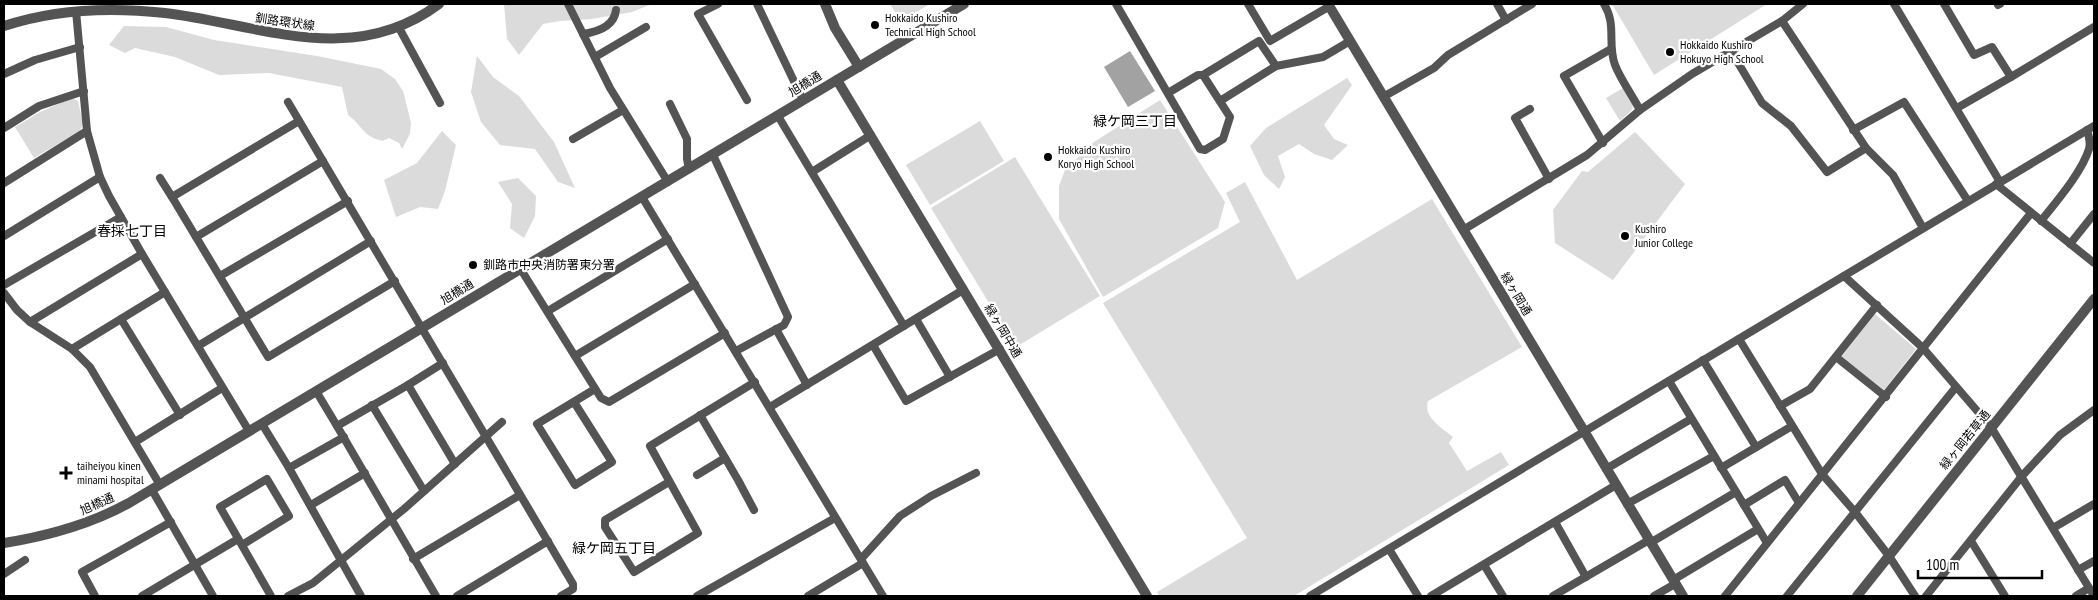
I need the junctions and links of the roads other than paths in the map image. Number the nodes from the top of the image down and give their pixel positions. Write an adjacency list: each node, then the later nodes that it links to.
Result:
1 (439, 4): 21 (street, 釧路環状線)
2 (568, 4): 24 (street)
3 (718, 4): 39 (street)
4 (757, 4): 40 (street)
5 (824, 4): 31 (street)
6 (964, 4): 31 (street, 旭橋通)
7 (1116, 4): 37 (street)
8 (1248, 4): 15 (street)
9 (1497, 4): 18 (street)
10 (1532, 4): 18 (street)
11 (1604, 4): 27 (street)
12 (1803, 4): 19 (street)
13 (1894, 4): 45 (street)
14 (1944, 4): 34 (street)
15 (1329, 5): 25 (street, 緑ヶ岡通)
16 (616, 10): 24 (street)
17 (76, 11): 20 (street, 釧路環状線); 21 (street, 釧路環状線); 26 (street)
18 (1506, 20): 38 (street)
19 (1782, 21): 28 (street); 53 (street)
20 (4, 26)
21 (398, 26): 43 (street)
22 (646, 27): 29 (street)
23 (2094, 27): 34 (street)
24 (583, 34): 29 (street)
25 (1350, 41): 30 (street); 38 (street, 緑ヶ岡通)
26 (80, 47): 32 (street); 36 (street)
27 (1611, 49): 48 (street); 57 (street)
28 (1731, 51): 48 (street); 58 (street)
29 (595, 57): 47 (street)
30 (1276, 66): 33 (street); 41 (street)
31 (859, 67): 35 (street, 旭橋通)
32 (4, 74)
33 (1203, 75): 37 (street); 41 (street)
34 (2011, 77): 45 (street)
35 (837, 80): 40 (street, 旭橋通); 55 (street, 緑ヶ岡中通)
36 (84, 91): 51 (street); 54 (street)
37 (1168, 93): 41 (street)
38 (1383, 97): 78 (street, 緑ヶ岡通)
39 (747, 100)
40 (803, 100): 49 (street, 旭橋通)
41 (1220, 100)
42 (288, 102): 50 (street)
43 (440, 103)
44 (670, 104): 61 (street)
45 (1957, 108): 68 (street)
46 (1530, 109): 65 (street)
47 (623, 110): 56 (street); 66 (street)
48 (1640, 110): 57 (street)
49 (778, 116): 59 (street, 旭橋通); 62 (street)
50 (299, 121): 60 (street); 69 (street)
51 (4, 128)
52 (2091, 128): 68 (street); 76 (street)
53 (1853, 130): 58 (street); 72 (street)
54 (87, 131): 63 (street); 67 (street)
55 (871, 136): 62 (street); 92 (street, 緑ヶ岡中通)
56 (573, 139)
57 (1603, 143): 65 (street)
58 (1866, 148): 77 (street)
59 (713, 155): 61 (street, 旭橋通); 104 (street)
60 (323, 161): 71 (street); 80 (street)
61 (690, 169): 66 (street, 旭橋通)
62 (812, 172): 102 (street)
63 (100, 177): 75 (street); 79 (street)
64 (160, 178): 69 (street)
65 (1549, 179): 78 (street)
66 (668, 182): 70 (street, 旭橋通)
67 (4, 183)
68 (1998, 183): 72 (street); 73 (street)
69 (172, 197): 80 (street)
70 (642, 197): 81 (street); 86 (street, 旭橋通)
71 (348, 201): 82 (street); 87 (street)
72 (1968, 202): 77 (street)
73 (2031, 213): 76 (street); 109 (street)
74 (2094, 214): 83 (street)
75 (121, 217): 84 (street); 91 (street)
76 (2041, 221): 83 (street)
77 (1923, 228): 88 (street)
78 (1463, 230): 141 (street, 緑ヶ岡通)
79 (4, 236)
80 (196, 237): 87 (street)
81 (668, 239): 90 (street); 97 (street)
82 (371, 242): 89 (street); 98 (street)
83 (2070, 244): 85 (street)
84 (142, 254): 93 (street); 101 (street)
85 (2094, 264)
86 (520, 268): 97 (street); 103 (street, 旭橋通)
87 (220, 276): 98 (street)
88 (1844, 276): 96 (street); 106 (street)
89 (395, 281): 98 (street); 103 (street)
90 (695, 284): 105 (street); 113 (street)
91 (4, 286)
92 (963, 290): 100 (street); 111 (street, 緑ヶ岡中通)
93 (165, 292): 99 (street); 108 (street)
94 (4, 293): 101 (street)
95 (2094, 299): 139 (street, 緑ヶ岡若草通)
96 (1877, 306): 109 (street); 114 (street)
97 (548, 311): 113 (street)
98 (244, 318): 108 (street)
99 (121, 319): 110 (street); 132 (street)
100 (916, 319): 102 (street); 117 (street)
101 (30, 322): 110 (street)
102 (904, 326): 107 (street)
103 (422, 328): 116 (street); 125 (street, 旭橋通)
104 (776, 329): 112 (street); 121 (street)
105 (725, 333): 112 (street); 124 (street)
106 (1739, 339): 115 (street); 129 (street)
107 (874, 345): 117 (street); 121 (street)
108 (198, 346): 123 (street)
109 (1923, 348): 122 (street); 126 (street)
110 (72, 349): 144 (street)
111 (1000, 349): 117 (street); 208 (street, 緑ヶ岡中通)
112 (736, 352): 119 (street)
113 (575, 356): 124 (street)
114 (1836, 357): 126 (street); 129 (street)
115 (1703, 360): 118 (street); 145 (street)
116 (444, 363): 120 (street); 142 (street)
117 (950, 377)
118 (1669, 381): 134 (street); 141 (street)
119 (755, 382): 130 (street); 133 (street)
120 (408, 385): 128 (street); 148 (street)
121 (808, 385): 130 (street)
122 (1956, 387): 139 (street); 169 (street)
123 (222, 388): 132 (street); 140 (street)
124 (595, 389): 127 (street)
125 (316, 391): 136 (street, 旭橋通); 137 (street)
126 (1886, 397): 154 (street)
127 (574, 402): 127 (street)
128 (372, 405): 137 (street); 160 (street)
129 (1780, 406): 138 (street)
130 (770, 407): 170 (street)
131 (2094, 410): 156 (street)
132 (180, 415): 144 (street)
133 (700, 416): 147 (street); 157 (street)
134 (1692, 419): 146 (street); 151 (street)
135 (502, 422): 142 (street)
136 (262, 424): 140 (street, 旭橋通); 149 (street)
137 (337, 426): 143 (street)
138 (1792, 426): 145 (street); 154 (street)
139 (1992, 427): 156 (street); 183 (street, 緑ヶ岡若草通)
140 (249, 431): 159 (street, 旭橋通)
141 (1584, 432): 151 (street, 緑ヶ岡通); 182 (street)
142 (486, 437): 148 (street); 162 (street)
143 (344, 438): 149 (street); 152 (street)
144 (135, 442): 159 (street)
145 (1756, 447): 150 (street)
146 (1714, 456): 150 (street); 164 (street)
147 (725, 458): 155 (street); 168 (street)
148 (455, 464): 160 (street)
149 (289, 468): 166 (street)
150 (1721, 468): 161 (street)
151 (1606, 469): 158 (street, 緑ヶ岡通)
152 (365, 473): 166 (street); 171 (street)
153 (976, 474): 187 (street)
154 (1822, 474): 163 (street); 169 (street)
155 (697, 475)
156 (2022, 476): 174 (street); 178 (street)
157 (669, 482): 157 (street)
158 (1616, 486): 164 (street, 緑ヶ岡通); 173 (street)
159 (156, 487): 172 (street); 181 (street, 旭橋通)
160 (424, 491): 171 (street)
161 (1736, 492): 167 (street); 177 (street)
162 (520, 495): 176 (street); 184 (street)
163 (1799, 503): 167 (street); 180 (street)
164 (1627, 504): 177 (street, 緑ヶ岡通)
165 (2094, 504): 174 (street)
166 (311, 505): 186 (street)
167 (1744, 506): 175 (street)
168 (754, 510)
169 (1855, 512): 183 (street); 217 (street)
170 (835, 518): 187 (street); 205 (street)
171 (390, 520): 184 (street); 186 (street)
172 (171, 522): 189 (street); 196 (street)
173 (1555, 522): 190 (street); 193 (street)
174 (2053, 528): 191 (street)
175 (1758, 529): 180 (street); 194 (street)
176 (548, 541): 203 (street); 204 (street)
177 (1649, 541): 193 (street); 194 (street, 緑ヶ岡通)
178 (1971, 541): 220 (street); 221 (street)
179 (240, 542): 179 (street); 189 (street); 199 (street)
180 (1767, 543): 216 (street)
181 (4, 544)
182 (1389, 549): 209 (street); 210 (street)
183 (1889, 556): 218 (street, 緑ヶ岡若草通); 219 (street)
184 (413, 559): 202 (street)
185 (24, 560): 192 (street)
186 (340, 560): 200 (street); 201 (street)
187 (862, 561): 206 (street); 207 (street)
188 (2094, 561): 191 (street)
189 (196, 565): 197 (street); 198 (street)
190 (1484, 565): 211 (street); 212 (street)
191 (2078, 570): 195 (street)
192 (4, 574)
193 (1586, 577): 213 (street)
194 (1674, 582): 214 (street); 215 (street, 緑ヶ岡通)
195 (2089, 588): 222 (street); 223 (street)
196 (95, 596)
197 (142, 596)
198 (214, 596)
199 (271, 596)
200 (288, 596)
201 (361, 596)
202 (436, 596)
203 (457, 596)
204 (561, 596)
205 (697, 596)
206 (808, 596)
207 (883, 596)
208 (1147, 596)
209 (1310, 596)
210 (1418, 596)
211 (1430, 596)
212 (1503, 596)
213 (1553, 596)
214 (1654, 596)
215 (1683, 596)
216 (1725, 596)
217 (1787, 596)
218 (1856, 596)
219 (1915, 596)
220 (1926, 596)
221 (2005, 596)
222 (2076, 596)
223 (2094, 596)

